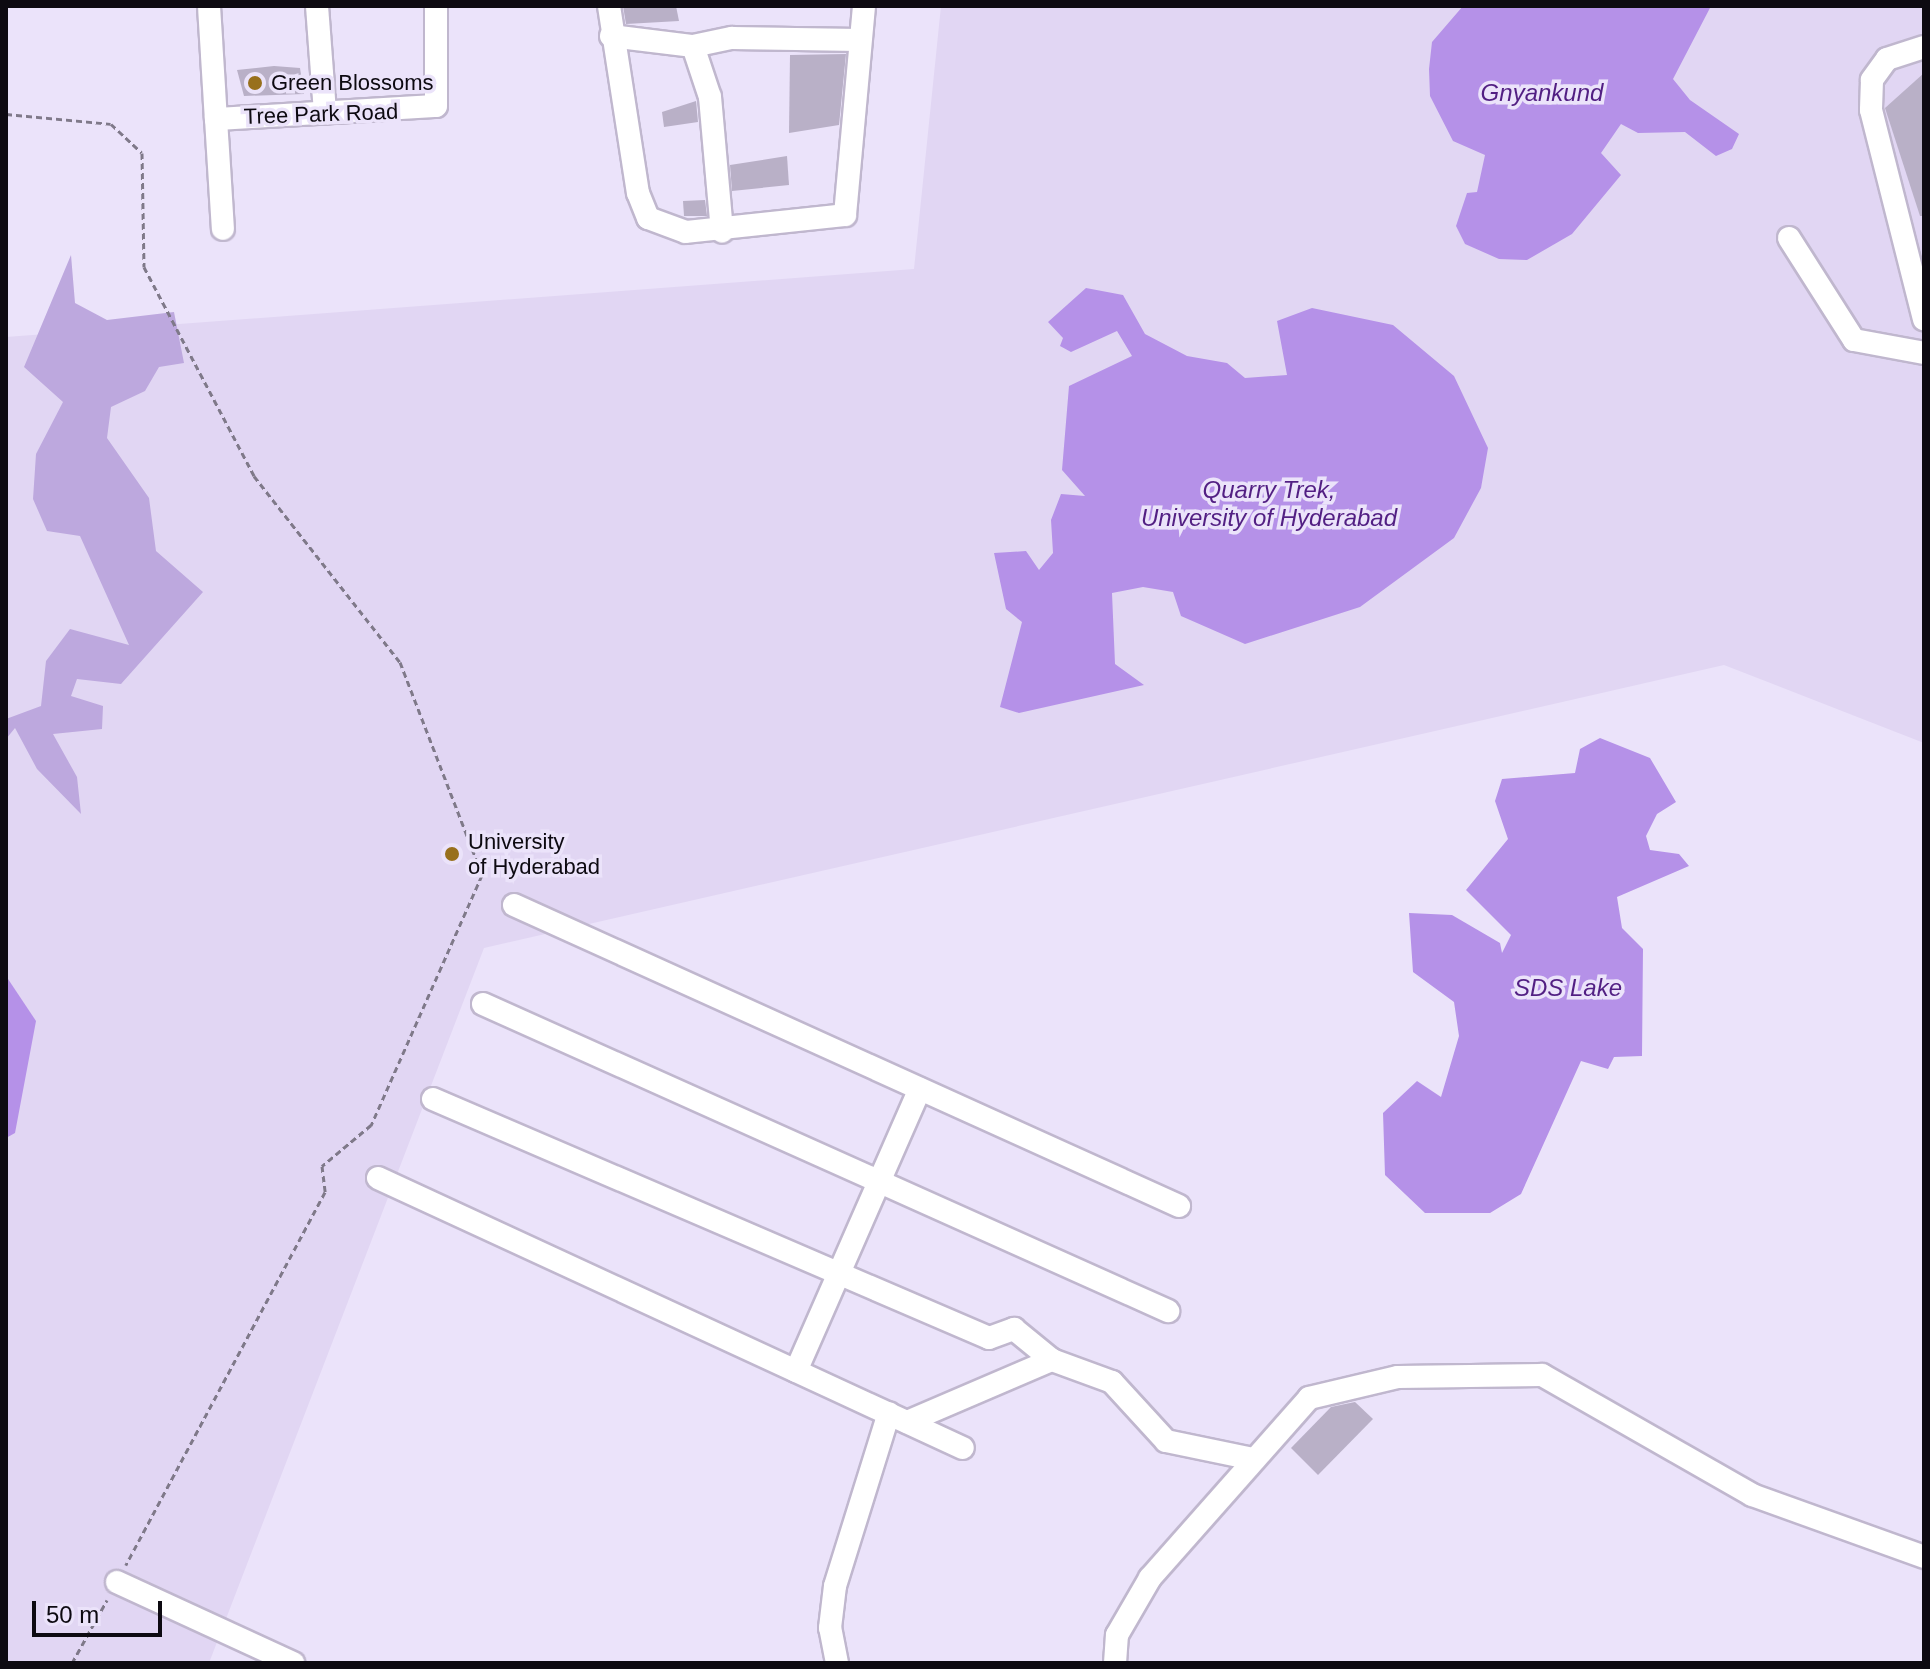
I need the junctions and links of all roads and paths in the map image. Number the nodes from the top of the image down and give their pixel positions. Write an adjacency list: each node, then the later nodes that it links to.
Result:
1 (209, 6): 12 (street, Tree Park Road)
2 (317, 6): 10 (street)
3 (436, 6): 10 (street, Tree Park Road)
4 (609, 6): 6 (street)
5 (864, 6): 7 (street)
6 (611, 36): 8 (street); 14 (street)
7 (859, 40): 8 (street); 14 (street)
8 (693, 46): 14 (street)
9 (1924, 47): 16 (street)
10 (325, 113): 12 (street, Tree Park Road)
11 (6, 114): 33 (path)
12 (216, 119): 13 (street)
13 (223, 229)
14 (722, 231)
15 (1789, 238): 17 (street)
16 (1924, 319)
17 (1924, 353)
18 (514, 905): 20 (street)
19 (483, 1004): 23 (street)
20 (920, 1089): 23 (street); 24 (street)
21 (433, 1099): 25 (street)
22 (378, 1178): 28 (street)
23 (878, 1181): 25 (street); 26 (street)
24 (1179, 1206)
25 (838, 1273): 27 (street); 28 (street)
26 (1168, 1311)
27 (1052, 1360): 29 (street); 31 (street)
28 (796, 1371): 29 (street)
29 (898, 1418): 30 (street); 36 (street)
30 (963, 1448)
31 (1253, 1459): 32 (street); 37 (street)
32 (1924, 1557)
33 (117, 1582): 34 (path); 35 (street)
34 (72, 1663)
35 (293, 1663)
36 (837, 1663)
37 (1115, 1663)

